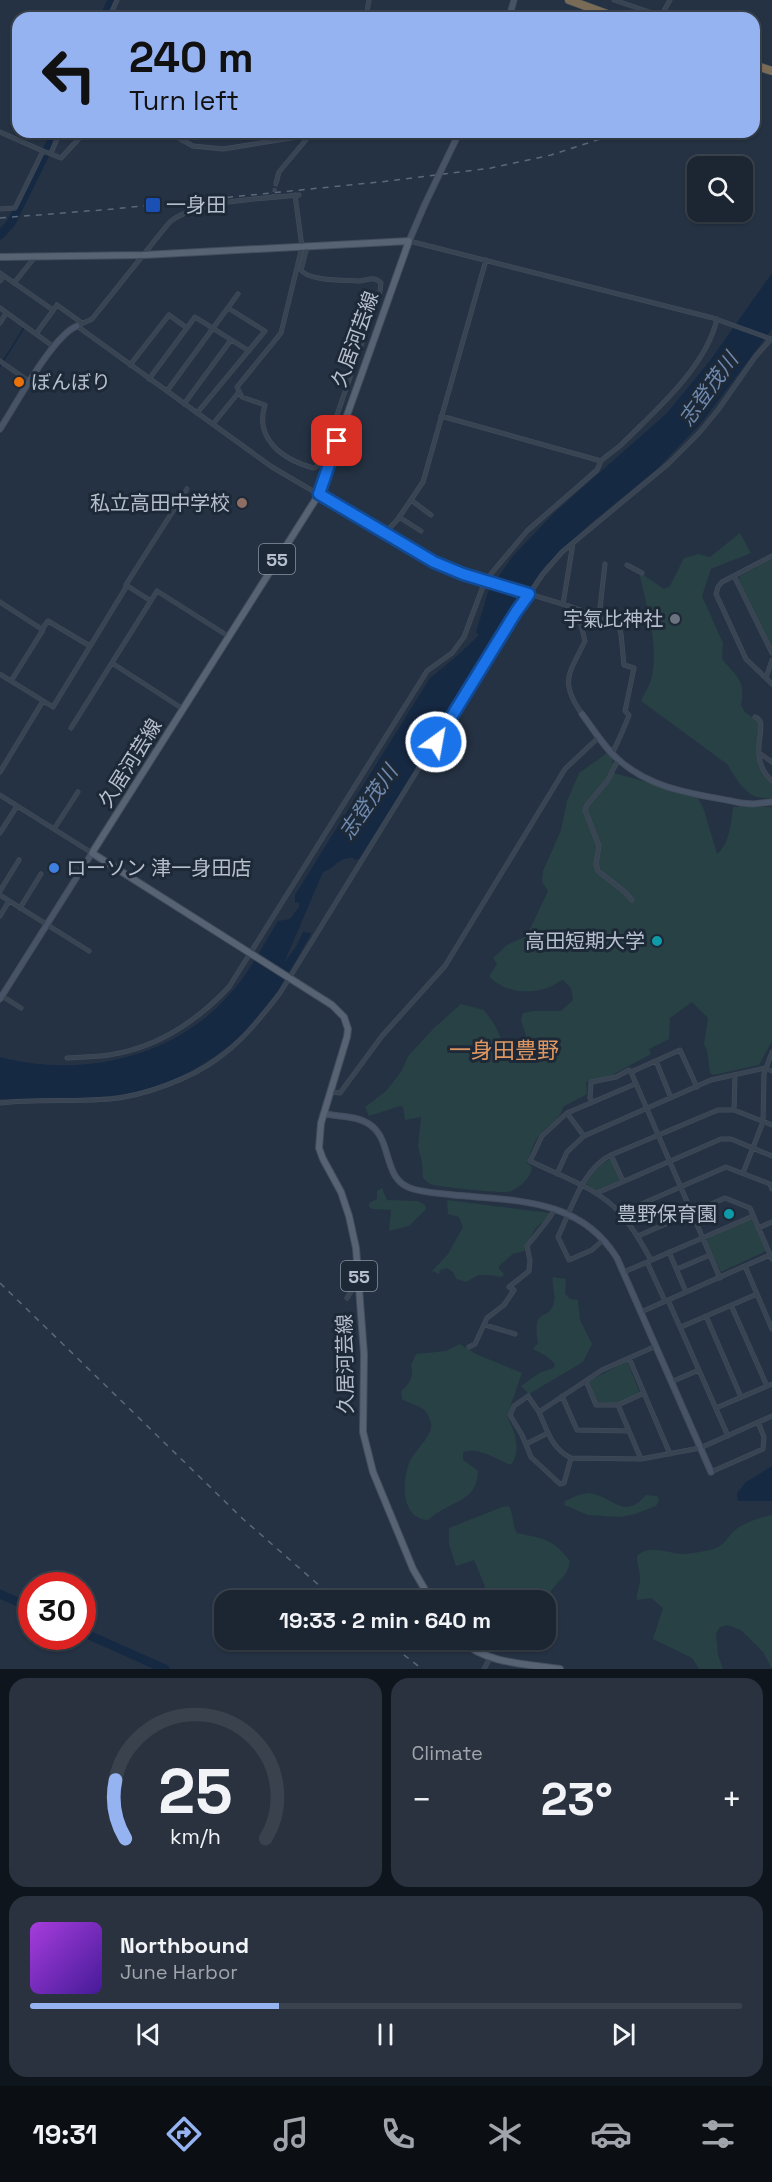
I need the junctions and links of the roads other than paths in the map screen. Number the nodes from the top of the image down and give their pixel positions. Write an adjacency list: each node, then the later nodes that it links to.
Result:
1 (569, 0): 3 (highway)
2 (614, 0): 4 (street)
3 (602, 12)
4 (646, 12)
5 (14, 138): 14 (street)
6 (57, 138): 15 (street)
7 (79, 138): 15 (street)
8 (179, 138): 13 (street)
9 (268, 138): 13 (street)
10 (291, 138): 13 (street)
11 (307, 138): 16 (street)
12 (456, 138): 18 (street, bridge)
13 (266, 142)
14 (44, 151): 15 (street); 17 (street)
15 (50, 153)
16 (276, 183)
17 (0, 209)
18 (410, 241): 19 (main road); 23 (street); 55 (main road, 久居河芸線 / 55)
19 (304, 247): 20 (main road); 20 (street); 47 (street); 47 (street)
20 (143, 255): 22 (main road); 34 (street)
21 (0, 257): 22 (main road)
22 (35, 257): 26 (street)
23 (486, 260): 32 (street); 50 (street)
24 (2, 274): 25 (street); 26 (street)
25 (0, 281)
26 (14, 283): 30 (street)
27 (238, 294): 29 (street)
28 (0, 308): 31 (street)
29 (228, 308): 36 (street); 41 (street)
30 (53, 310): 34 (street); 37 (street)
31 (6, 313): 33 (street); 37 (street)
32 (717, 319): 38 (street); 53 (street)
33 (0, 323)
34 (80, 325): 40 (street); 43 (street)
35 (186, 328): 36 (street); 43 (street); 44 (street)
36 (212, 329): 39 (street); 46 (street)
37 (36, 334): 40 (street)
38 (771, 339): 61 (street)
39 (231, 340): 41 (street); 48 (street)
40 (54, 347): 45 (street)
41 (249, 351): 49 (street)
42 (2, 363): 45 (street)
43 (130, 365): 44 (street)
44 (149, 379): 46 (street)
45 (30, 382): 52 (street)
46 (166, 391): 48 (street)
47 (239, 392): 51 (street)
48 (184, 404): 49 (street)
49 (197, 413): 51 (street)
50 (441, 416): 53 (street); 56 (street)
51 (213, 424): 55 (street)
52 (0, 428)
53 (602, 461): 67 (street)
54 (187, 489): 68 (street)
55 (319, 494): 60 (street); 76 (main road, 久居河芸線 / 55)
56 (411, 500): 57 (street); 58 (street)
57 (431, 515)
58 (399, 517): 59 (street); 60 (street)
59 (421, 531)
60 (385, 533): 67 (street)
61 (573, 543): 69 (street); 72 (street)
62 (772, 556): 66 (street)
63 (605, 564): 74 (street)
64 (627, 565): 65 (street)
65 (642, 573)
66 (734, 576): 78 (street); 82 (street)
67 (486, 581): 69 (street); 115 (street)
68 (126, 585): 70 (street); 77 (street)
69 (529, 594): 72 (street); 116 (street)
70 (151, 601): 76 (street); 80 (street)
71 (0, 602): 75 (street)
72 (562, 604): 73 (street)
73 (569, 606): 74 (street); 87 (street)
74 (598, 617): 93 (street)
75 (42, 629): 77 (street); 83 (street)
76 (228, 636): 86 (main road, 久居河芸線 / 55)
77 (90, 646): 85 (street)
78 (772, 653)
79 (772, 660): 82 (street)
80 (112, 663): 86 (street); 90 (street)
81 (0, 674): 83 (street)
82 (766, 678): 84 (street)
83 (11, 681): 85 (street)
84 (772, 684)
85 (43, 701): 97 (street)
86 (183, 709): 105 (main road, 久居河芸線 / 55)
87 (582, 714): 91 (street)
88 (755, 717): 89 (street)
89 (766, 720)
90 (71, 728)
91 (599, 736): 93 (street); 128 (street)
92 (763, 748): 94 (street)
93 (612, 753): 95 (street)
94 (762, 755): 96 (street); 98 (street)
95 (618, 760): 101 (street); 109 (street)
96 (772, 762)
97 (0, 772)
98 (772, 781)
99 (78, 792): 103 (street)
100 (0, 795): 102 (street)
101 (772, 802)
102 (18, 806): 103 (street); 104 (street)
103 (54, 829): 105 (street)
104 (0, 833)
105 (92, 853): 113 (street); 115 (main road, 久居河芸線 / 55)
106 (20, 860): 108 (street)
107 (41, 874): 111 (street)
108 (0, 893): 110 (street)
109 (632, 900)
110 (9, 901): 111 (street); 112 (street)
111 (20, 908): 113 (street)
112 (0, 916)
113 (47, 925): 114 (street); 117 (street)
114 (90, 951)
115 (251, 954): 116 (main road, 久居河芸線 / 55); 120 (street)
116 (289, 978): 128 (main road, 久居河芸線 / 55); 131 (street)
117 (2, 994): 118 (street)
118 (21, 1008)
119 (772, 1052): 122 (street)
120 (67, 1058)
121 (656, 1061): 124 (street); 127 (street); 129 (street)
122 (765, 1068): 123 (street); 125 (street); 136 (street)
123 (772, 1071)
124 (631, 1072): 126 (street); 130 (street)
125 (735, 1075): 127 (street); 133 (street)
126 (635, 1084): 130 (street); 132 (street)
127 (697, 1087): 129 (street)
128 (331, 1092): 135 (main road, 久居河芸線 / 55)
129 (671, 1098): 132 (street)
130 (592, 1102): 134 (street)
131 (0, 1103)
132 (646, 1109): 138 (street); 139 (street)
133 (735, 1110): 136 (street); 139 (street)
134 (567, 1113): 138 (street); 145 (street)
135 (324, 1114): 151 (street); 169 (main road, 久居河芸線 / 55)
136 (763, 1122): 137 (street); 140 (street)
137 (772, 1125)
138 (584, 1136): 145 (street)
139 (658, 1136): 141 (street); 143 (street)
140 (753, 1148): 142 (street); 143 (street); 144 (street)
141 (611, 1155): 146 (street); 147 (street)
142 (772, 1156)
143 (669, 1161): 146 (street); 148 (street)
144 (743, 1173): 148 (street); 149 (street)
145 (557, 1174): 147 (street)
146 (623, 1181): 150 (street)
147 (582, 1187): 150 (street); 154 (street)
148 (680, 1187): 152 (street); 153 (street)
149 (772, 1189)
150 (597, 1193): 152 (street)
151 (555, 1208): 154 (street); 177 (street)
152 (621, 1213): 158 (street)
153 (691, 1213): 155 (street); 158 (street); 159 (street)
154 (569, 1214): 160 (street); 160 (street)
155 (753, 1216): 157 (street); 159 (street)
156 (772, 1222): 157 (street)
157 (758, 1228): 163 (street)
158 (638, 1236): 164 (street)
159 (702, 1238): 161 (street); 162 (street)
160 (603, 1239): 167 (street)
161 (669, 1252): 164 (street); 166 (street)
162 (710, 1256): 166 (street); 168 (street)
163 (771, 1256): 165 (street)
164 (649, 1261): 167 (street); 173 (street)
165 (745, 1266): 168 (street); 171 (street)
166 (677, 1269): 170 (street)
167 (624, 1272): 175 (street)
168 (720, 1278): 170 (street)
169 (359, 1279): 172 (street); 206 (main road, 久居河芸線 / 55)
170 (686, 1292): 173 (street)
171 (757, 1294): 174 (street); 179 (street)
172 (347, 1298)
173 (666, 1301): 175 (street); 178 (street)
174 (731, 1305): 176 (street); 188 (street)
175 (641, 1312): 181 (street)
176 (706, 1316): 178 (street); 191 (street)
177 (484, 1324): 180 (street); 182 (street)
178 (681, 1327): 184 (street)
179 (772, 1329)
180 (515, 1334)
181 (656, 1346): 183 (street); 186 (street)
182 (469, 1347)
183 (628, 1358): 185 (street); 189 (street)
184 (699, 1370): 186 (street); 193 (street)
185 (586, 1381): 190 (street); 192 (street)
186 (672, 1382): 201 (street)
187 (772, 1384): 188 (street)
188 (767, 1386): 191 (street)
189 (644, 1393): 192 (street); 202 (street)
190 (562, 1396): 194 (street); 197 (street)
191 (741, 1397): 193 (street)
192 (618, 1405): 197 (street)
193 (716, 1408): 199 (street)
194 (540, 1412): 198 (street); 200 (street)
195 (772, 1416): 196 (street)
196 (758, 1422): 199 (street); 205 (street)
197 (629, 1431): 204 (street)
198 (548, 1433): 200 (street); 203 (street)
199 (728, 1436): 201 (street)
200 (526, 1444): 203 (street)
201 (700, 1448): 202 (street); 205 (street)
202 (670, 1454): 204 (street)
203 (571, 1458): 204 (street)
204 (641, 1459)
205 (711, 1472)
206 (425, 1590)
207 (474, 1650): 208 (main road)
208 (490, 1658): 209 (street); 210 (main road)
209 (484, 1669)
210 (560, 1669)

